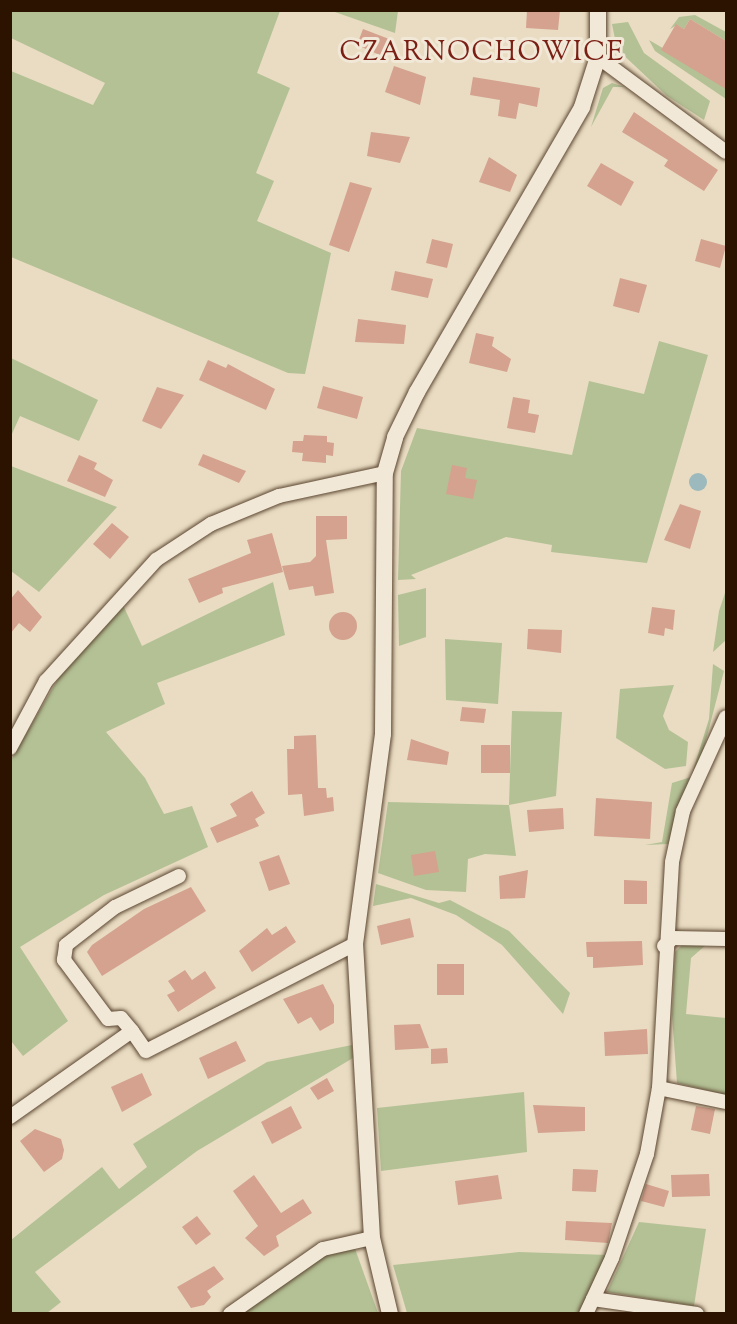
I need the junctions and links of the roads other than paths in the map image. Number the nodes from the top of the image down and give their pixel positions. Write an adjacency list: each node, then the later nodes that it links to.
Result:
1 (598, 10): 2 (street)
2 (598, 57): 3 (street); 4 (street)
3 (726, 152)
4 (385, 473): 6 (street); 9 (street)
5 (726, 717): 10 (street)
6 (10, 748)
7 (179, 876): 11 (street)
8 (726, 939): 10 (street)
9 (356, 944): 11 (street); 15 (street)
10 (664, 946): 12 (street)
11 (132, 1031): 14 (street)
12 (659, 1088): 13 (street); 16 (street)
13 (726, 1102)
14 (10, 1117)
15 (372, 1238): 17 (street); 18 (street)
16 (593, 1299): 19 (street); 20 (street)
17 (230, 1314)
18 (390, 1314)
19 (586, 1314)
20 (697, 1314)

